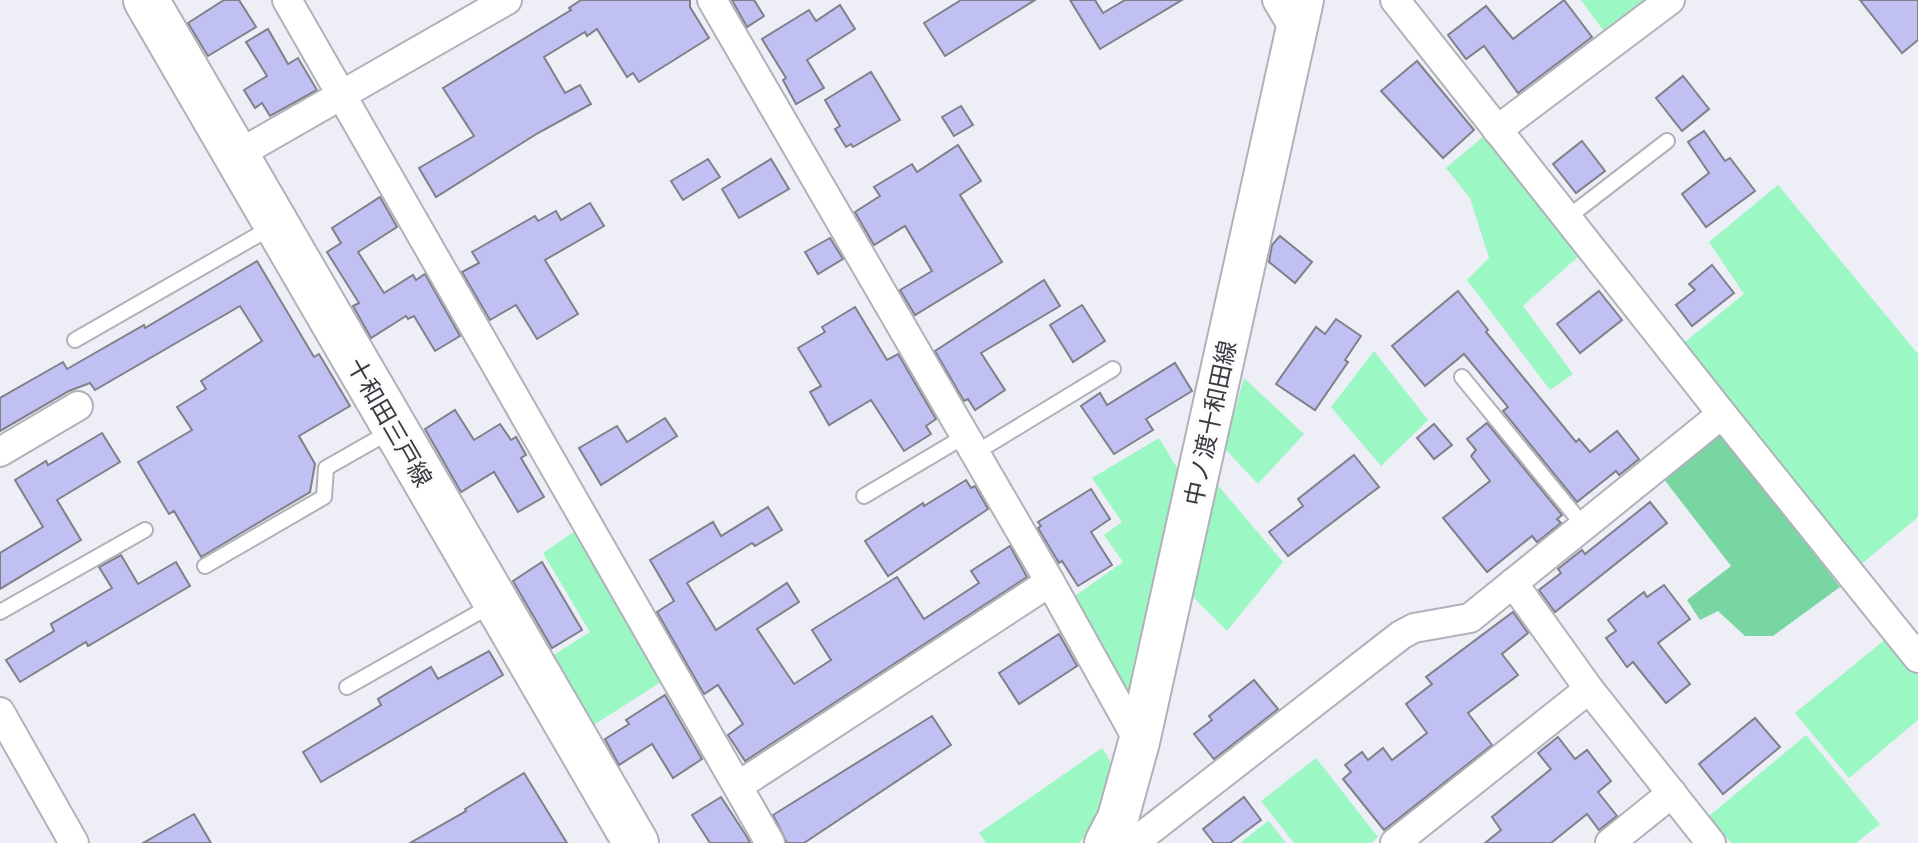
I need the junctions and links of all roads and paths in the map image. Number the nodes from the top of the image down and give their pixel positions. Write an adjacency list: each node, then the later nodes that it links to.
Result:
1 (146, 0): 11 (main road, 十和田三戸線)
2 (287, 0): 8 (street)
3 (507, 0): 8 (street)
4 (712, 0): 20 (street)
5 (1395, 0): 9 (street)
6 (1670, 0): 9 (street)
7 (1292, 11): 34 (main road, 中ノ渡十和田線)
8 (341, 96): 11 (street); 35 (street)
9 (1497, 130): 12 (street)
10 (1667, 141): 12 (lane)
11 (235, 156): 13 (main road, 十和田三戸線)
12 (1567, 218): 18 (street)
13 (276, 225): 14 (lane); 19 (main road, 十和田三戸線)
14 (75, 340)
15 (1113, 369): 20 (lane)
16 (1462, 377): 23 (lane)
17 (78, 406): 21 (street)
18 (1722, 414): 23 (street); 30 (street)
19 (394, 429): 25 (lane); 28 (main road, 十和田三戸線)
20 (970, 444): 22 (lane); 26 (street)
21 (0, 452)
22 (864, 496)
23 (1583, 525): 27 (street)
24 (145, 530): 29 (lane)
25 (205, 566)
26 (1050, 582): 34 (street); 35 (street)
27 (1513, 583): 32 (street); 41 (street)
28 (496, 603): 31 (lane); 38 (main road, 十和田三戸線)
29 (0, 612)
30 (1918, 658)
31 (347, 687)
32 (1589, 689): 36 (street); 42 (street)
33 (0, 712): 37 (street)
34 (1139, 742): 40 (main road, 中ノ渡十和田線)
35 (738, 786): 39 (street)
36 (1672, 793): 43 (street); 44 (street)
37 (74, 843)
38 (636, 843)
39 (770, 843)
40 (1105, 843)
41 (1129, 843)
42 (1395, 843)
43 (1610, 843)
44 (1711, 843)

